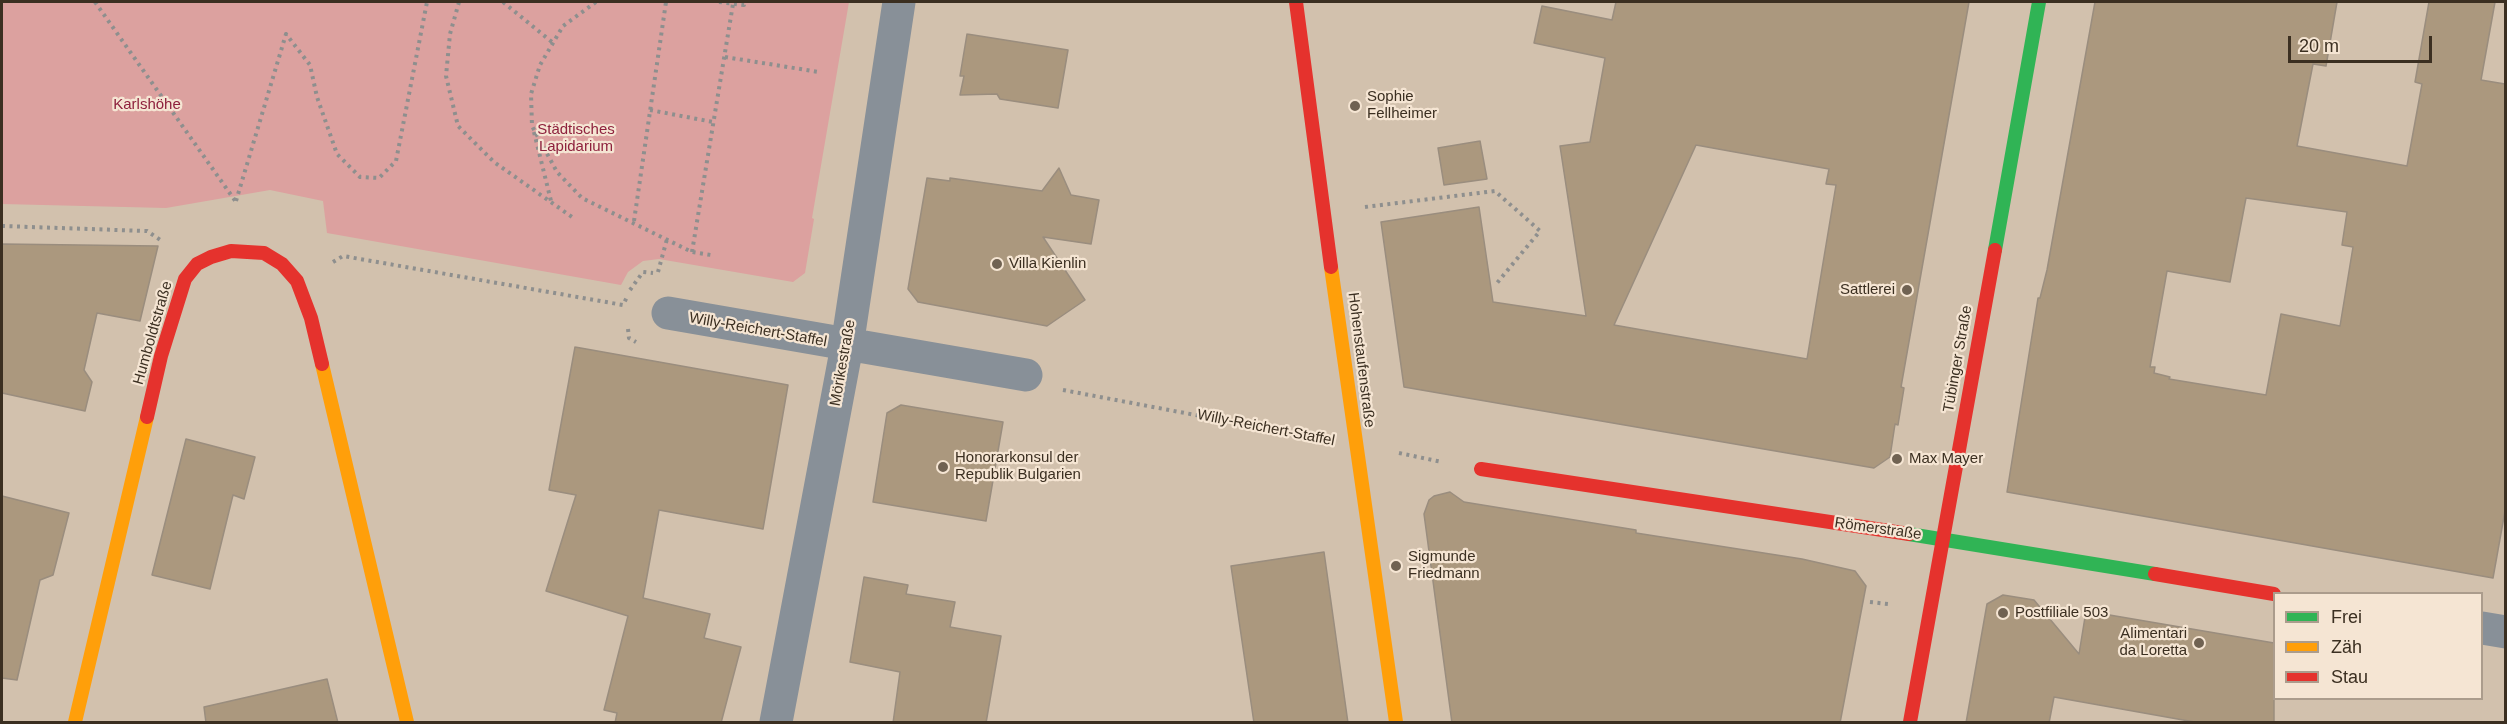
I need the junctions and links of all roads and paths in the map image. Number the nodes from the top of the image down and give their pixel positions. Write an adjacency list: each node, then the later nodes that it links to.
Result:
1 (95, 2): 19 (path)
2 (427, 2): 20 (path)
3 (459, 2): 21 (path)
4 (503, 2): 13 (path)
5 (596, 2): 13 (path)
6 (666, 2): 16 (path)
7 (719, 2): 12 (path)
8 (744, 2): 12 (path)
9 (899, 2): 35 (street, Mörikestraße)
10 (1296, 2): 22 (street, Hohenstaufenstraße)
11 (2039, 2): 40 (street, Tübinger Straße)
12 (733, 4): 14 (path)
13 (552, 42): 18 (path)
14 (725, 57): 15 (path); 17 (path)
15 (819, 72)
16 (650, 110): 17 (path); 24 (path)
17 (713, 122): 28 (path)
18 (532, 126): 21 (path); 24 (path)
19 (210, 165)
20 (236, 201)
21 (551, 201): 23 (path)
22 (1326, 212): 33 (path); 38 (street, Hohenstaufenstraße)
23 (572, 217)
24 (634, 221): 27 (path)
25 (2, 226): 26 (path)
26 (147, 231)
27 (667, 238): 28 (path); 32 (path)
28 (692, 252): 29 (path)
29 (711, 255)
30 (343, 256): 31 (path)
31 (643, 272)
32 (657, 273)
33 (1497, 283)
34 (668, 313): 35 (street, Willy-Reichert-Staffel)
35 (847, 346): 36 (street, Willy-Reichert-Staffel); 46 (street, Mörikestraße)
36 (1026, 375)
37 (1062, 390): 38 (path, Willy-Reichert-Staffel)
38 (1355, 445): 39 (path, Willy-Reichert-Staffel); 47 (street, Hohenstaufenstraße)
39 (1481, 469): 40 (street, Römerstraße)
40 (1943, 539): 41 (street, Römerstraße); 48 (street, Tübinger Straße)
41 (2273, 594)
42 (2483, 628): 43 (street)
43 (2505, 632)
44 (75, 723): 45 (street, Humboldtstraße)
45 (407, 723)
46 (776, 723)
47 (1396, 723)
48 (1910, 723)

